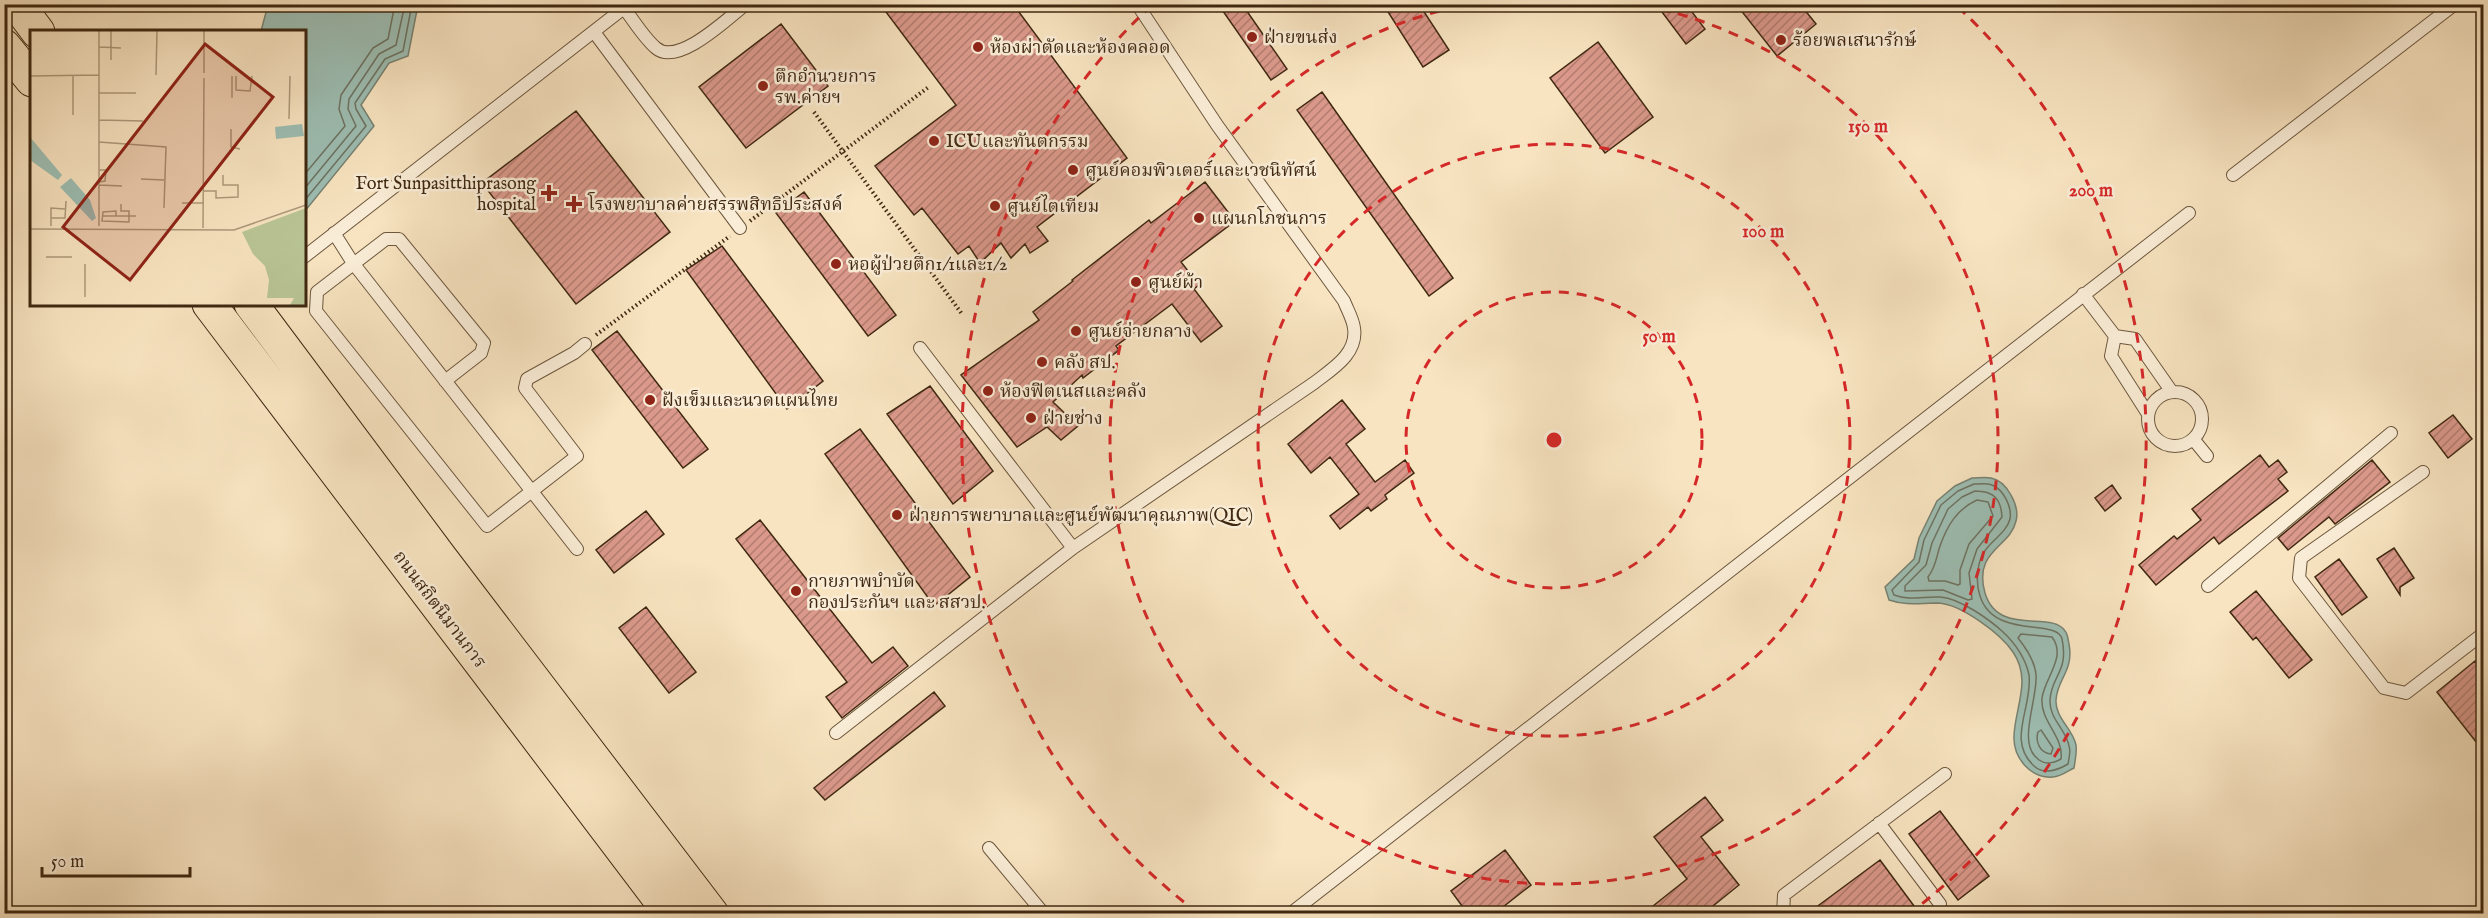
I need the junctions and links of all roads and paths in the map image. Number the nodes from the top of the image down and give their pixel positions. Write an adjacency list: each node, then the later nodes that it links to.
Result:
1 (17, 4): 6 (main road)
2 (746, 4): 5 (lane)
3 (1137, 4): 34 (lane)
4 (2455, 4): 13 (lane)
5 (626, 6): 7 (lane)
6 (36, 30)
7 (594, 32): 15 (lane); 16 (lane)
8 (4, 46): 9 (main road)
9 (30, 78)
10 (930, 86): 12 (path)
11 (814, 112): 12 (path)
12 (843, 151): 15 (path); 22 (path)
13 (2233, 175)
14 (2189, 213): 19 (lane)
15 (740, 228): 24 (path)
16 (334, 233): 17 (lane); 18 (lane)
17 (306, 255)
18 (353, 263): 26 (lane); 26 (lane); 33 (lane)
19 (2083, 294): 23 (lane); 46 (lane)
20 (252, 306): 44 (main road, ถนนสถิตนิมานการ)
21 (226, 310): 43 (main road, ถนนสถิตนิมานการ)
22 (962, 314)
23 (2115, 336): 27 (lane); 28 (lane)
24 (585, 344): 33 (lane)
25 (920, 348): 34 (lane)
26 (445, 381): 33 (lane)
27 (2172, 392): 28 (lane); 30 (lane)
28 (2148, 414): 30 (lane)
29 (2391, 433): 36 (lane)
30 (2194, 440): 31 (lane)
31 (2207, 456)
32 (2423, 472): 37 (lane)
33 (531, 492): 35 (lane)
34 (1073, 548): 38 (lane)
35 (577, 549)
36 (2208, 586)
37 (2484, 633)
38 (837, 733)
39 (1945, 774): 40 (lane)
40 (1880, 823): 42 (lane); 47 (lane)
41 (989, 848): 45 (lane)
42 (1940, 904)
43 (671, 914)
44 (712, 914)
45 (1044, 914)
46 (1290, 914)
47 (1783, 914)

